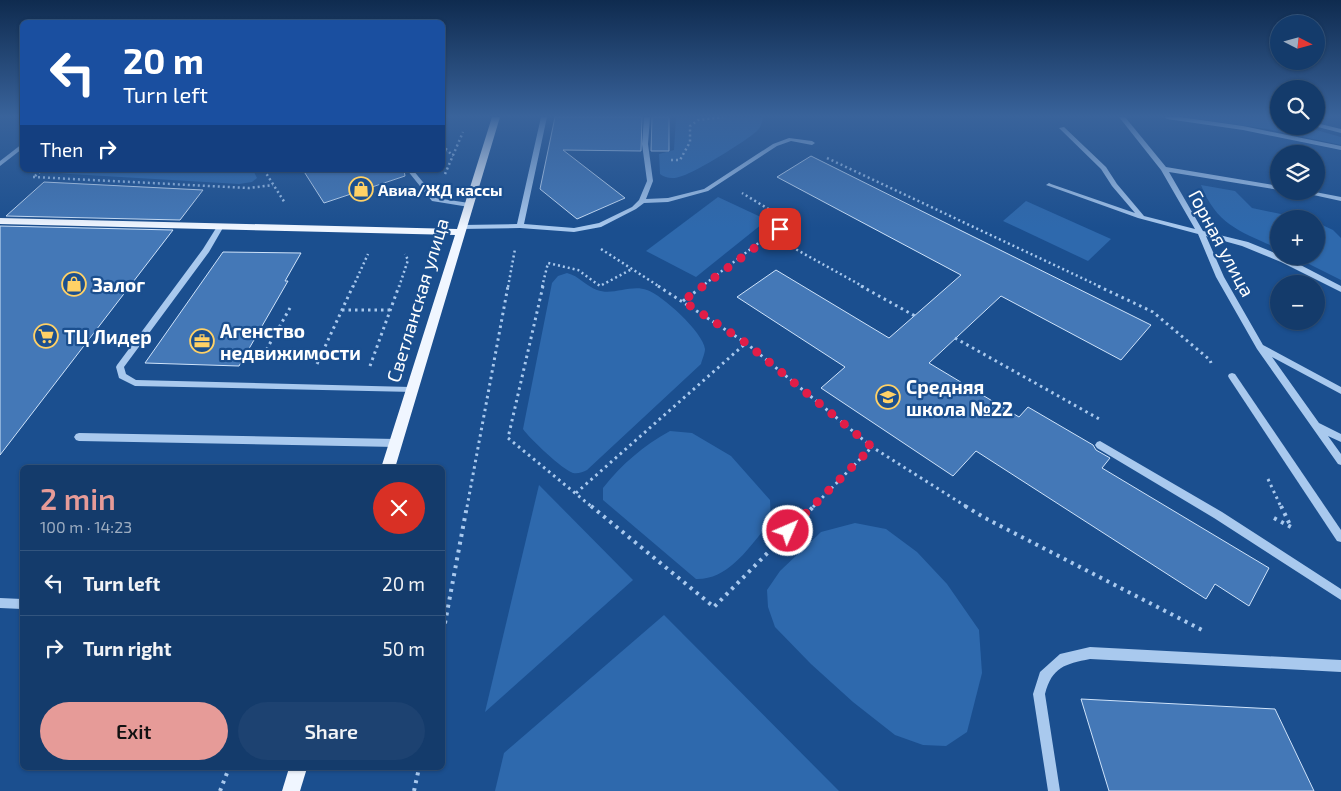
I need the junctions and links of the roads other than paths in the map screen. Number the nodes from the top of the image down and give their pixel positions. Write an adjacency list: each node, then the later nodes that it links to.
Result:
1 (12, 154): 8 (lane)
2 (485, 154): 16 (main road, Светланская улица)
3 (536, 154): 20 (street)
4 (646, 154): 15 (street)
5 (761, 154): 15 (street)
6 (1089, 154): 17 (lane)
7 (1152, 154): 9 (street, Горная улица)
8 (0, 164)
9 (1164, 169): 12 (street); 22 (street, Горная улица)
10 (412, 172): 16 (street)
11 (1049, 185): 17 (street)
12 (1270, 187)
13 (1325, 196): 14 (lane)
14 (1341, 199)
15 (642, 201): 20 (street)
16 (469, 205): 21 (main road, Светланская улица)
17 (1142, 218): 22 (lane)
18 (0, 220): 19 (main road)
19 (220, 226): 21 (main road); 26 (street)
20 (520, 226): 21 (street)
21 (461, 230): 26 (main road, Светланская улица)
22 (1200, 231): 23 (street); 24 (street, Горная улица)
23 (1341, 289)
24 (1260, 347): 27 (street); 28 (street, Горная улица)
25 (1232, 376): 35 (street)
26 (411, 390): 31 (main road, Светланская улица)
27 (1341, 391)
28 (1315, 425): 30 (street); 33 (street, Горная улица)
29 (79, 437): 31 (street)
30 (1341, 438)
31 (396, 443): 34 (main road, Светланская улица)
32 (1100, 445): 36 (street)
33 (1341, 461)
34 (389, 465)
35 (1341, 538)
36 (1341, 595)
37 (0, 603): 38 (street)
38 (20, 604)
39 (1341, 666): 42 (street)
40 (297, 770): 41 (main road)
41 (291, 791)
42 (1054, 791)

